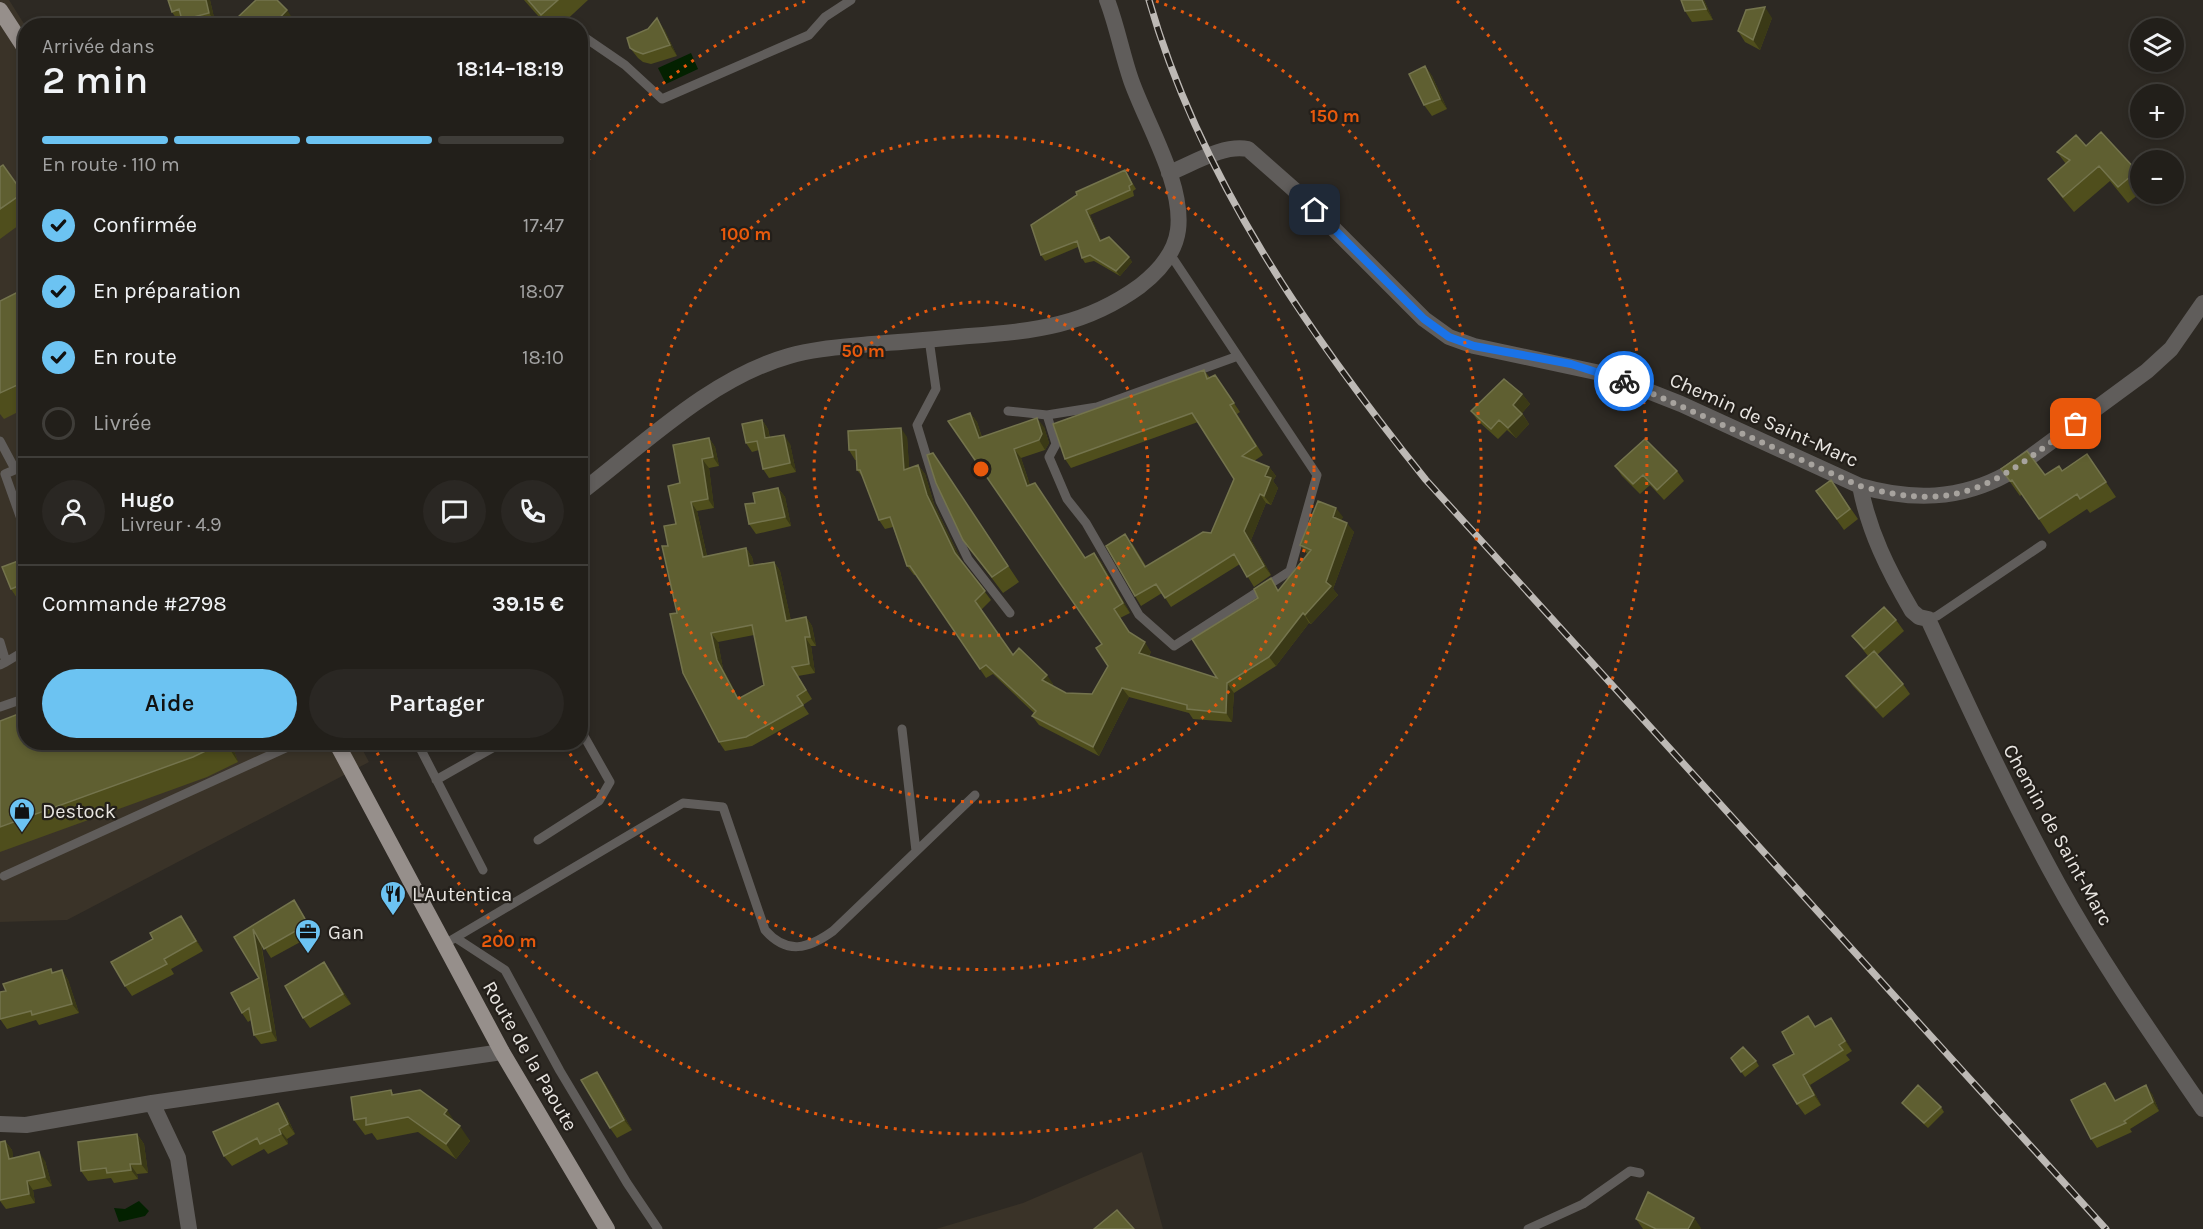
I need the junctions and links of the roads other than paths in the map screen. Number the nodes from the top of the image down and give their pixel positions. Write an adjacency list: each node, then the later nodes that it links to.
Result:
1 (851, 0): 5 (lane)
2 (1107, 0): 6 (street)
3 (0, 10): 4 (main road)
4 (18, 38)
5 (588, 40)
6 (1169, 173): 7 (street); 16 (street, Chemin de Saint-Marc)
7 (1170, 254): 9 (street); 10 (lane)
8 (2203, 303): 16 (street)
9 (929, 339): 17 (street); 20 (lane)
10 (1238, 356): 12 (lane); 12 (lane)
11 (1008, 411): 12 (lane)
12 (1047, 416)
13 (0, 441): 15 (lane)
14 (18, 468): 15 (lane)
15 (15, 469): 18 (lane)
16 (1860, 486): 21 (street, Chemin de Saint-Marc)
17 (588, 487)
18 (18, 510)
19 (2042, 545): 21 (lane)
20 (1010, 613)
21 (1928, 619): 42 (street, Chemin de Saint-Marc)
22 (0, 642): 24 (lane)
23 (18, 655): 24 (lane)
24 (3, 663)
25 (18, 701): 26 (lane)
26 (0, 707)
27 (902, 729): 36 (lane)
28 (588, 743): 35 (lane)
29 (281, 750): 38 (lane)
30 (341, 750): 39 (main road, Route de la Paoute)
31 (421, 750): 33 (lane)
32 (489, 750): 33 (lane)
33 (436, 780): 37 (lane)
34 (975, 795): 36 (lane)
35 (537, 840)
36 (916, 851): 39 (lane)
37 (483, 870)
38 (4, 876)
39 (449, 941): 40 (main road, Route de la Paoute); 47 (lane)
40 (502, 1052): 41 (street); 46 (main road, Route de la Paoute)
41 (152, 1103): 43 (street); 45 (street)
42 (2203, 1109)
43 (0, 1124)
44 (1640, 1173): 48 (lane)
45 (189, 1229)
46 (608, 1229)
47 (658, 1229)
48 (1528, 1229)

